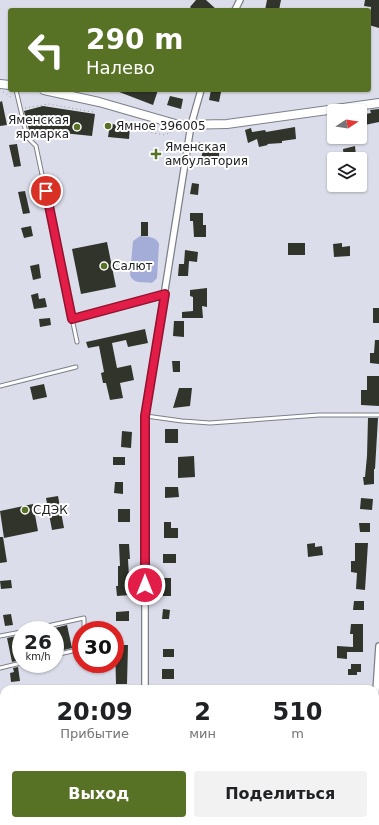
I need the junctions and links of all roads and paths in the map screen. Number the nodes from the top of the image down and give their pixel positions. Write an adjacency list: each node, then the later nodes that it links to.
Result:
1 (0, 91): 6 (path)
2 (17, 92): 6 (lane)
3 (53, 92): 7 (street)
4 (200, 92): 7 (street)
5 (379, 103): 7 (street)
6 (22, 109): 9 (lane)
7 (191, 125): 8 (street)
8 (165, 294): 9 (lane); 14 (street)
9 (72, 319): 10 (lane)
10 (77, 342)
11 (76, 367): 12 (lane)
12 (0, 386)
13 (379, 415): 14 (lane)
14 (145, 416): 22 (street)
15 (84, 621): 16 (lane)
16 (64, 622)
17 (12, 634): 18 (lane)
18 (0, 636)
19 (379, 646): 23 (street)
20 (12, 665): 21 (lane)
21 (0, 668)
22 (145, 685)
23 (376, 685)

